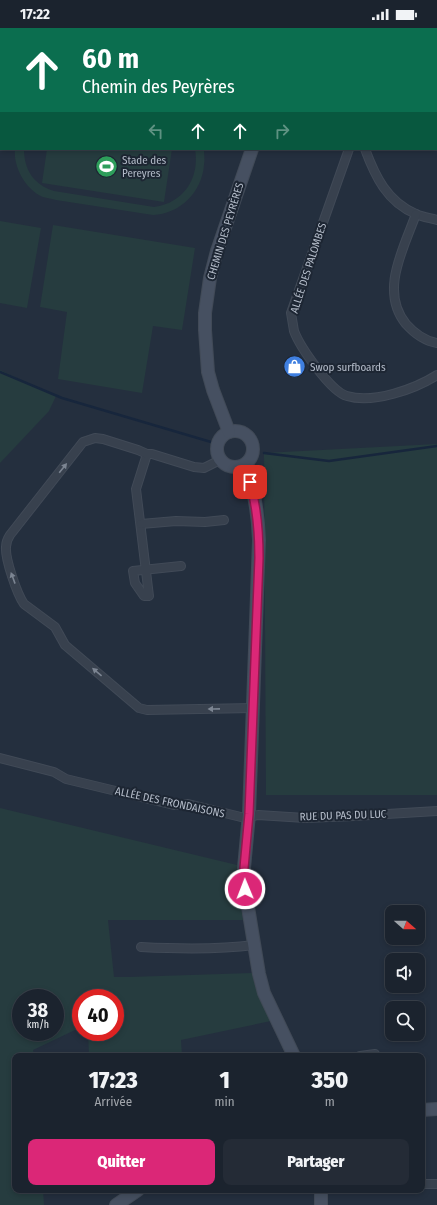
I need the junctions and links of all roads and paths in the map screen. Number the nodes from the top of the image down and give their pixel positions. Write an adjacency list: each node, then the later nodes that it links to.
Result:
1 (252, 150): 8 (street, CHEMIN DES PEYRÈRES)
2 (349, 150): 7 (street, ALLÉE DES PALOMBES)
3 (364, 150): 4 (street)
4 (416, 214): 5 (street); 6 (street)
5 (437, 220)
6 (437, 343)
7 (437, 375)
8 (228, 432): 10 (street); 11 (street)
9 (146, 454): 10 (street); 13 (street); 15 (street, one-way to 9)
10 (220, 460): 11 (street)
11 (244, 465): 15 (street)
12 (224, 520): 13 (street)
13 (140, 524): 14 (street)
14 (181, 566)
15 (253, 708): 18 (street)
16 (0, 758): 18 (street, ALLÉE DES FRONDAISONS)
17 (437, 810): 18 (street, RUE DU PAS DU LUC)
18 (249, 817): 19 (street)
19 (254, 945): 20 (street); 21 (street)
20 (141, 947)
21 (293, 1053)
22 (425, 1110): 23 (street)
23 (437, 1110)
24 (425, 1184): 25 (street)
25 (437, 1184)
26 (134, 1193): 28 (street)
27 (321, 1193): 29 (street)
28 (116, 1205)
29 (321, 1205)

